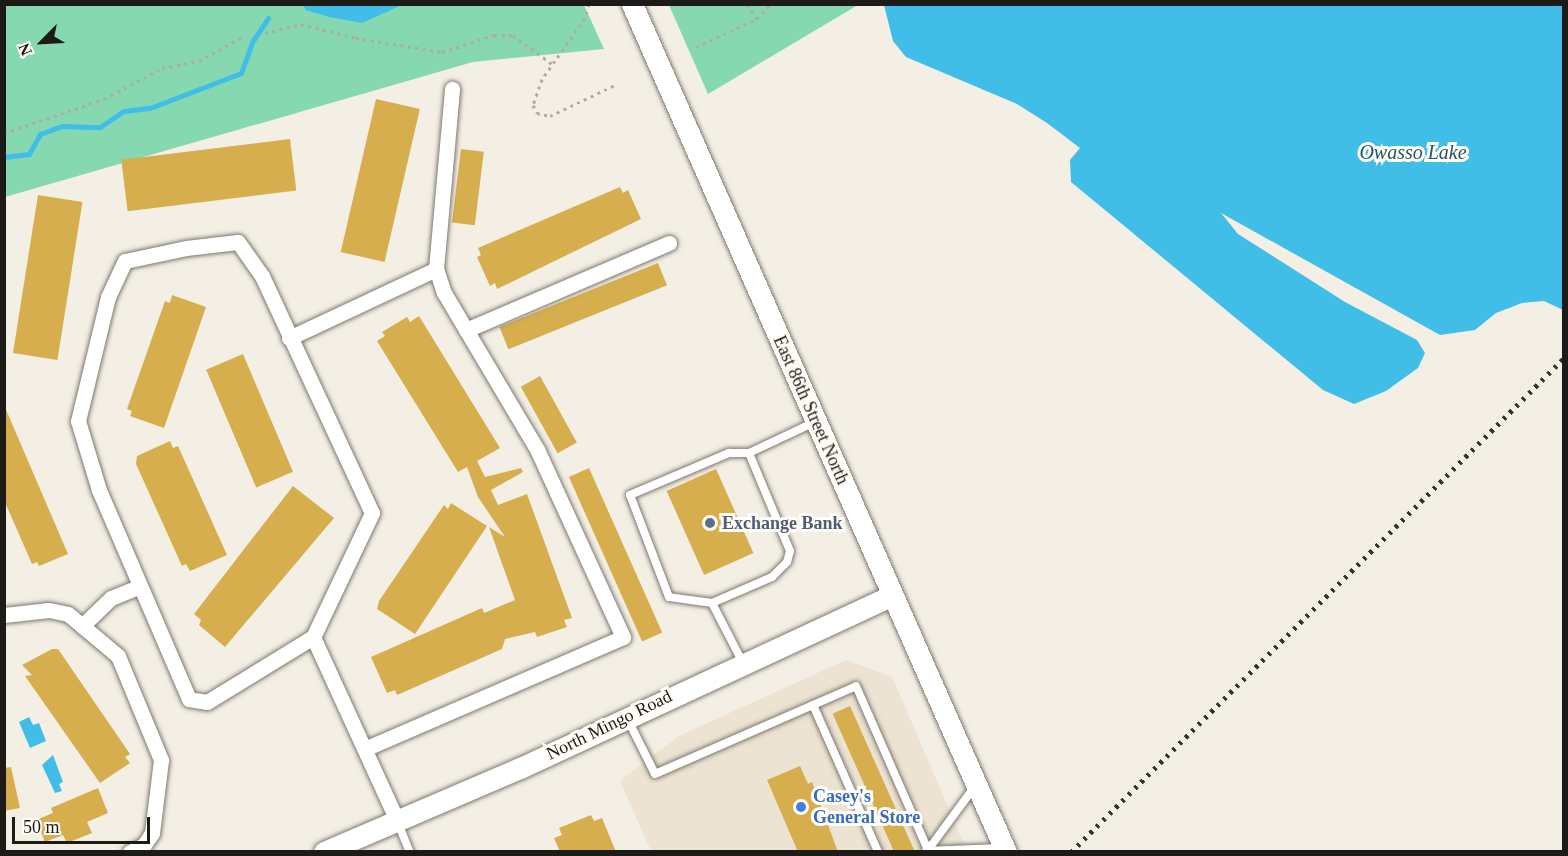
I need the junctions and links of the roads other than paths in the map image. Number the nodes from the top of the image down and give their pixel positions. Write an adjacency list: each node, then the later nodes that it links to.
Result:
1 (632, 4): 7 (street, East 86th Street North)
2 (452, 89): 4 (street)
3 (669, 243): 5 (street)
4 (436, 269): 5 (street); 6 (street)
5 (466, 330): 18 (street)
6 (289, 338): 9 (street); 14 (street)
7 (816, 422): 8 (lane); 10 (street, East 86th Street North)
8 (749, 453): 11 (lane); 11 (lane)
9 (141, 586): 13 (street); 14 (street)
10 (892, 595): 15 (street, North Mingo Road); 19 (street, East 86th Street North)
11 (712, 603): 15 (lane)
12 (4, 615): 13 (street)
13 (82, 626): 23 (street)
14 (313, 637): 18 (street)
15 (742, 662): 17 (street, North Mingo Road)
16 (813, 705): 17 (lane); 22 (lane); 26 (lane)
17 (627, 716): 20 (street, North Mingo Road)
18 (367, 748): 20 (street)
19 (976, 784): 21 (street, East 86th Street North); 22 (lane)
20 (398, 823): 24 (street, North Mingo Road); 25 (lane)
21 (1006, 850): 22 (lane)
22 (926, 851)
23 (130, 852)
24 (324, 852)
25 (410, 852)
26 (878, 852)

